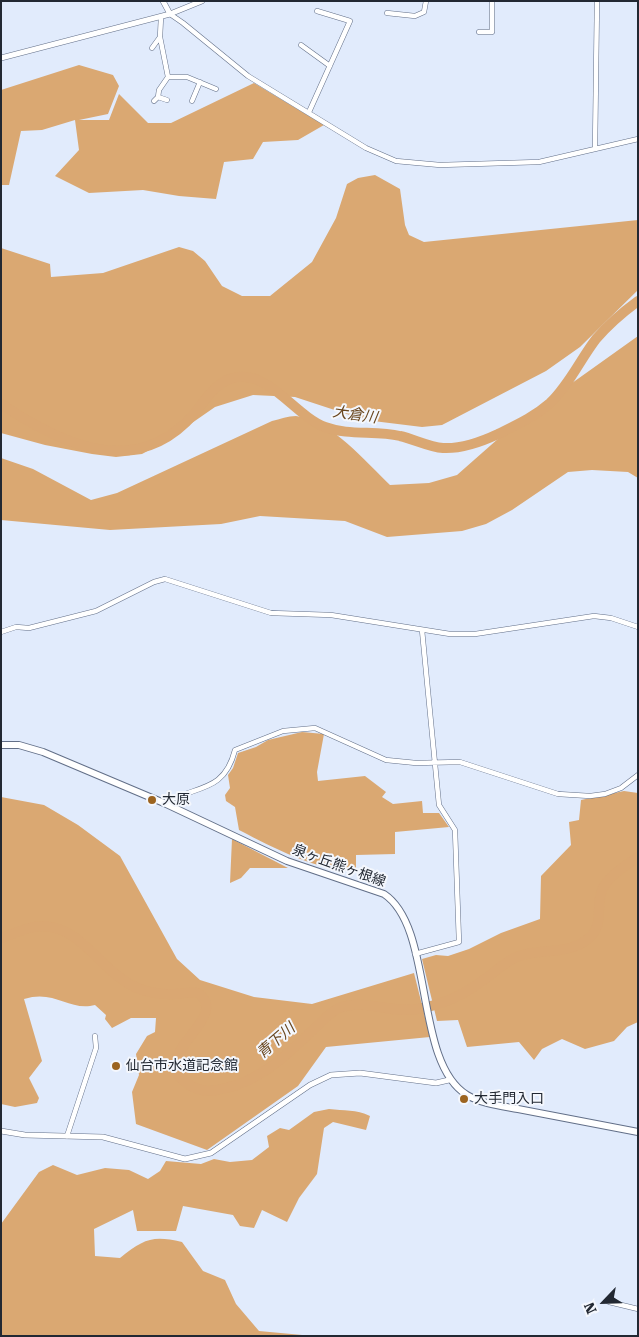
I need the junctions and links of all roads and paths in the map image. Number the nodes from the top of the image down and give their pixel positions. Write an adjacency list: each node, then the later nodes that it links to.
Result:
1 (163, 1): 8 (street)
2 (202, 1): 8 (street)
3 (426, 1): 7 (street)
4 (492, 1): 10 (street)
5 (597, 1): 25 (street)
6 (316, 11): 15 (street)
7 (388, 13)
8 (170, 14): 9 (street); 23 (street)
9 (161, 17): 11 (street); 14 (street)
10 (479, 32)
11 (160, 38): 13 (street); 16 (street)
12 (301, 45): 15 (street)
13 (152, 48)
14 (1, 58)
15 (330, 66): 23 (street)
16 (168, 77): 17 (street); 19 (street)
17 (200, 82): 18 (street); 22 (street)
18 (216, 88)
19 (158, 97): 20 (street); 21 (street)
20 (166, 100)
21 (154, 101)
22 (192, 101)
23 (309, 112): 25 (street)
24 (638, 139): 25 (street)
25 (595, 149)
26 (638, 627): 27 (street)
27 (422, 630): 28 (street); 30 (street)
28 (1, 632)
29 (1, 745): 32 (main road, 泉ヶ丘熊ヶ根線)
30 (435, 762): 31 (street); 32 (street); 33 (street)
31 (638, 775)
32 (164, 803): 33 (main road, 泉ヶ丘熊ヶ根線)
33 (415, 954): 35 (main road, 泉ヶ丘熊ヶ根線)
34 (95, 1036): 38 (street)
35 (449, 1080): 37 (main road); 38 (street)
36 (1, 1131): 38 (street)
37 (638, 1132)
38 (68, 1136)
39 (609, 1302): 40 (street)
40 (638, 1309)

